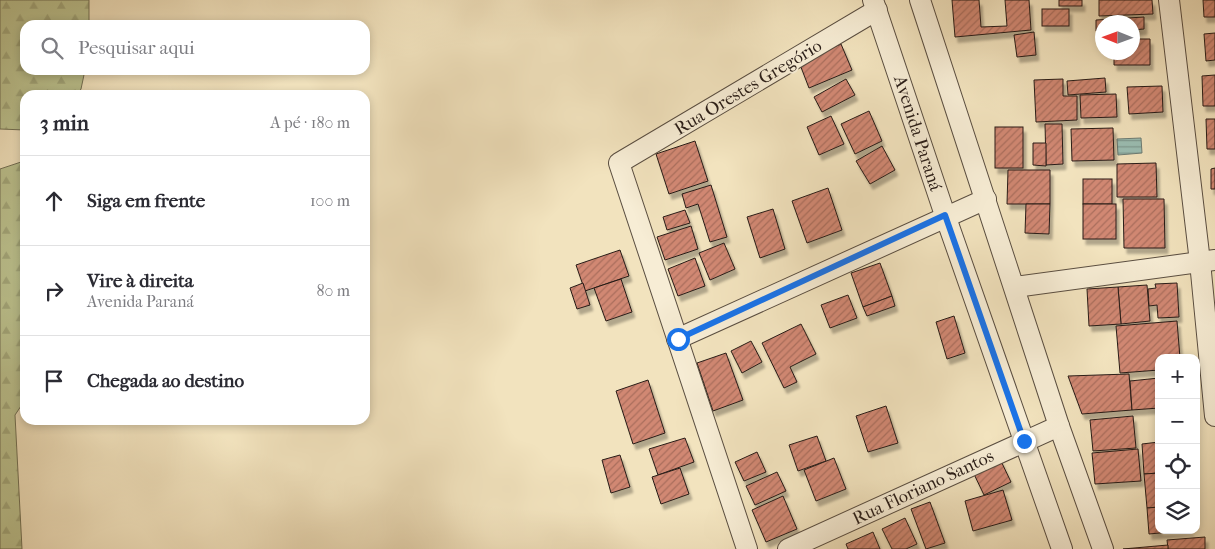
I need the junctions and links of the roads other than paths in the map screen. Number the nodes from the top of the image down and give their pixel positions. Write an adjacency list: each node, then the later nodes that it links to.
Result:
1 (920, 0): 4 (street)
2 (1169, 0): 6 (street)
3 (875, 5): 5 (street, Avenida Paraná); 8 (street, Rua Orestes Gregório)
4 (986, 199): 5 (street); 7 (street)
5 (945, 215): 8 (street); 11 (street, Avenida Paraná)
6 (1208, 261): 7 (street); 9 (street)
7 (1015, 287): 10 (street)
8 (678, 339): 12 (street)
9 (1215, 416)
10 (1059, 426): 11 (street, Rua Floriano Santos); 15 (street)
11 (1024, 441): 13 (street, Rua Floriano Santos); 14 (street, Avenida Paraná)
12 (747, 549)
13 (788, 549)
14 (1062, 549)
15 (1103, 549)

